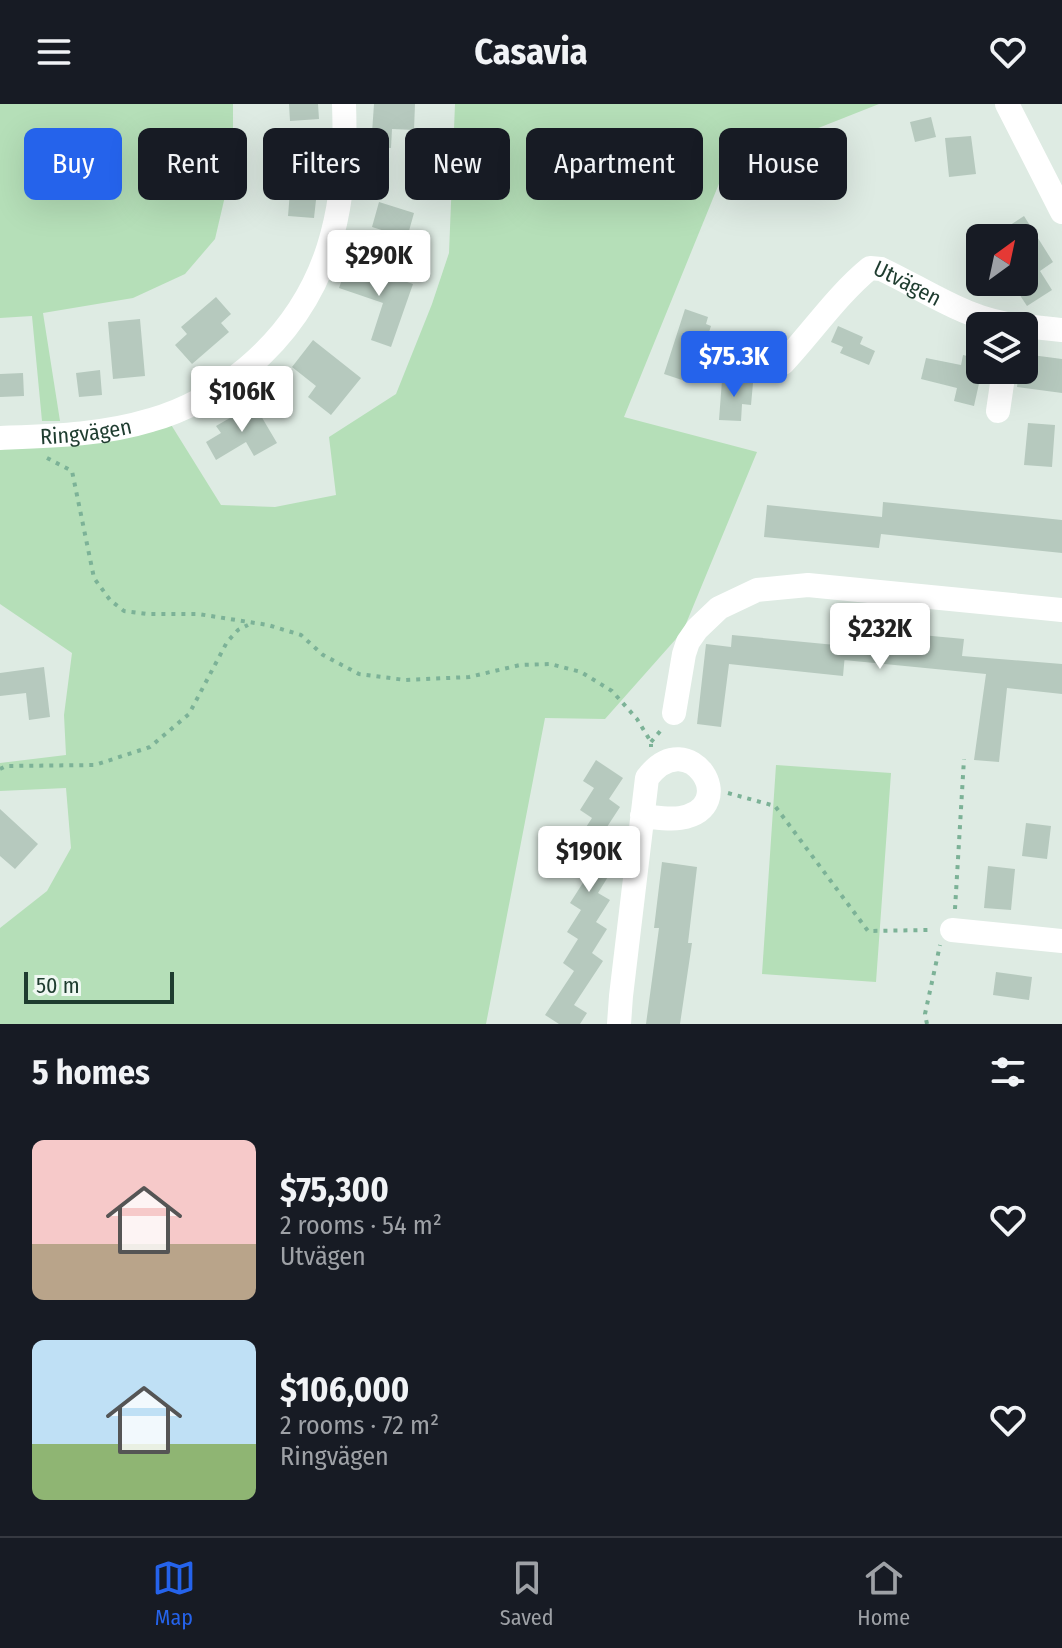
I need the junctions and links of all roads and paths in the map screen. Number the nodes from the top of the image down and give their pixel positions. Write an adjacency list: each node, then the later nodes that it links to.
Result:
1 (344, 104): 10 (street, Ringvägen)
2 (1007, 104): 3 (street)
3 (1062, 212)
4 (967, 312): 7 (street, Utvägen)
5 (1038, 327): 6 (street, Utvägen)
6 (1062, 330)
7 (783, 363)
8 (1002, 384): 9 (street)
9 (998, 411)
10 (5, 438): 12 (path)
11 (1062, 610): 13 (street)
12 (251, 624): 15 (path); 16 (path)
13 (674, 713)
14 (964, 759): 19 (path)
15 (0, 769)
16 (647, 778): 17 (street); 18 (street)
17 (710, 791): 18 (street); 19 (path)
18 (642, 816): 21 (street)
19 (952, 930): 20 (street); 22 (path)
20 (1062, 941)
21 (619, 1024)
22 (927, 1024)

